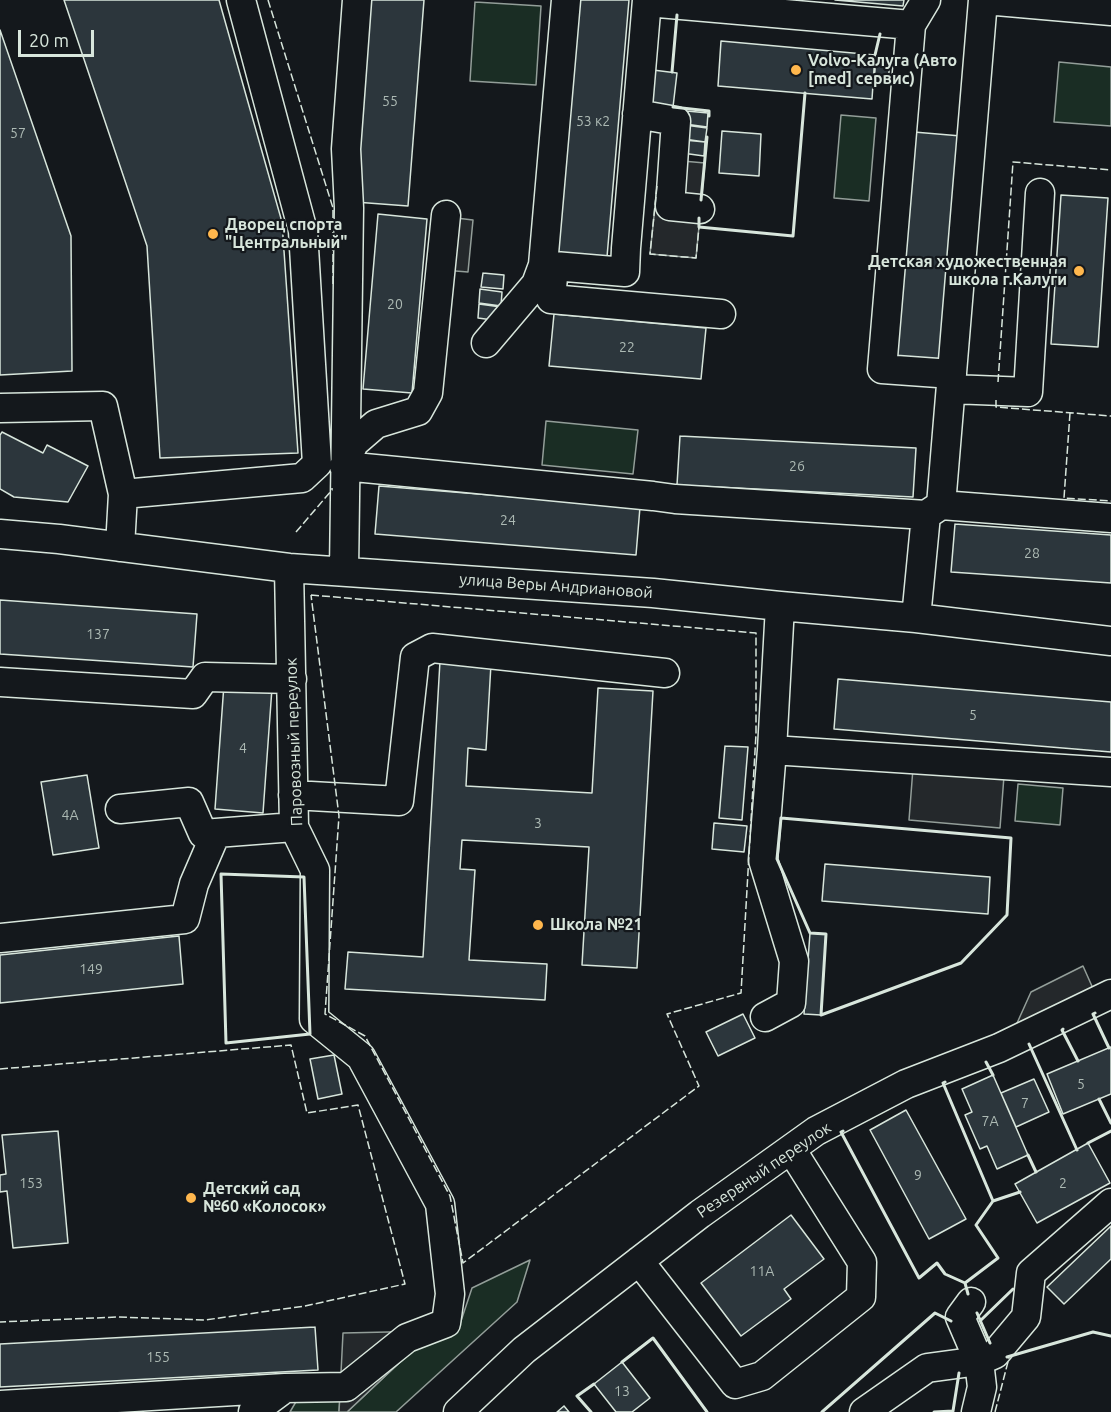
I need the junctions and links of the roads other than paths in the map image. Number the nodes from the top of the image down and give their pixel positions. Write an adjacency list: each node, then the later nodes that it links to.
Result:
1 (241, 0): 19 (street)
2 (357, 0): 18 (street)
3 (566, 0): 13 (street)
4 (926, 0): 8 (street)
5 (984, 0): 7 (street); 16 (street)
6 (647, 1): 8 (street); 9 (street)
7 (1111, 11)
8 (911, 25): 16 (street)
9 (637, 114): 11 (street); 13 (street)
10 (1040, 193): 16 (street)
11 (700, 209)
12 (446, 215): 18 (street)
13 (549, 265): 14 (street); 15 (street)
14 (721, 314)
15 (486, 344)
16 (952, 381): 20 (street)
17 (0, 408): 19 (street)
18 (344, 466): 20 (street); 25 (street)
19 (123, 494): 23 (street)
20 (933, 510): 21 (street); 27 (street)
21 (1111, 518)
22 (0, 534): 23 (street, улица Веры Андриановой)
23 (120, 547): 24 (street, улица Веры Андриановой)
24 (289, 568): 25 (street, улица Веры Андриановой); 30 (street, Паровозный переулок)
25 (344, 571): 26 (street, улица Веры Андриановой)
26 (780, 606): 27 (street, улица Веры Андриановой); 32 (street)
27 (916, 618): 28 (street, улица Веры Андриановой)
28 (1111, 641)
29 (665, 673): 34 (street)
30 (292, 679): 31 (street); 34 (street, Паровозный переулок)
31 (0, 682)
32 (772, 750): 33 (street); 40 (street)
33 (1111, 772)
34 (293, 795): 36 (street, Паровозный переулок)
35 (120, 809): 37 (street)
36 (294, 827): 37 (street); 46 (street, Паровозный переулок)
37 (216, 833): 38 (street)
38 (0, 938)
39 (1111, 994): 41 (street, Резервный переулок)
40 (765, 1017)
41 (791, 1149): 43 (street, Резервный переулок); 43 (street)
42 (1111, 1203): 45 (street)
43 (639, 1261): 49 (street, Резервный переулок)
44 (971, 1302): 45 (street)
45 (979, 1361): 50 (street); 51 (street)
46 (285, 1388): 47 (street); 48 (street)
47 (0, 1405)
48 (254, 1412)
49 (458, 1412)
50 (864, 1412)
51 (976, 1412)

